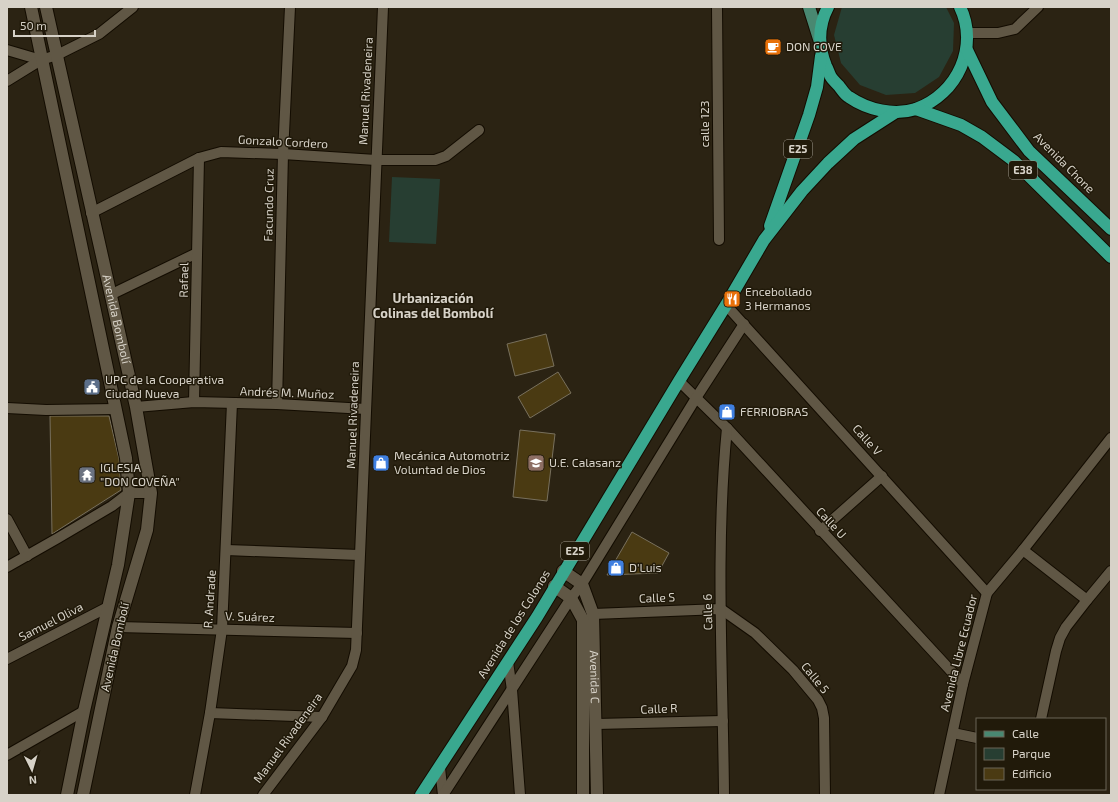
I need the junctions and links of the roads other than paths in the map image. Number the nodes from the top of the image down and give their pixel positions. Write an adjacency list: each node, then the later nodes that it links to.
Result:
1 (31, 7): 17 (street, Avenida Bombolí)
2 (46, 7): 15 (street, Avenida Bombolí)
3 (133, 7): 15 (street)
4 (290, 7): 22 (street, Facundo Cruz)
5 (383, 7): 24 (street, Manuel Rivadeneira)
6 (717, 7): 27 (street, calle 123)
7 (809, 7): 12 (main road)
8 (828, 7): 12 (highway, E25)
9 (1038, 7): 11 (street)
10 (964, 10): 11 (highway, E25)
11 (967, 33): 14 (highway, E25)
12 (820, 42): 16 (highway, E25)
13 (7, 50): 17 (street)
14 (967, 50): 19 (highway, E25); 26 (highway, Avenida Chone / E38)
15 (57, 55): 17 (street); 25 (street, Avenida Bombolí)
16 (822, 55): 20 (highway, E25); 28 (highway, Avenida de los Colonos / E25)
17 (41, 60): 18 (street); 41 (street, Avenida Bombolí)
18 (7, 81)
19 (916, 109): 20 (highway, E25); 30 (highway, E38)
20 (896, 112): 28 (highway, Avenida de los Colonos / E25)
21 (479, 130): 24 (street, Gonzalo Cordero)
22 (283, 154): 23 (street, Gonzalo Cordero); 24 (street, Gonzalo Cordero); 38 (street, Facundo Cruz)
23 (199, 158): 25 (street, Gonzalo Cordero); 29 (street, Rafael)
24 (376, 160): 42 (street, Manuel Rivadeneira)
25 (91, 213): 31 (street, Avenida Bombolí)
26 (1111, 229)
27 (719, 240)
28 (764, 240): 32 (highway, Avenida de los Colonos / E25)
29 (197, 253): 31 (street); 36 (street, Rafael)
30 (1111, 257)
31 (110, 295): 39 (street, Avenida Bombolí)
32 (726, 306): 33 (street, Calle V); 34 (highway, Avenida de los Colonos / E25)
33 (744, 324): 35 (street); 45 (street, Calle V)
34 (679, 380): 35 (street, Calle U); 56 (highway, Avenida de los Colonos / E25)
35 (696, 398): 43 (street, Calle U); 57 (street)
36 (194, 402): 37 (street, Andrés M. Muñoz); 39 (street, Andrés M. Muñoz)
37 (232, 404): 38 (street, Andrés M. Muñoz); 50 (street, R. Andrade)
38 (277, 404): 42 (street, Andrés M. Muñoz)
39 (136, 407): 47 (street, Avenida Bombolí)
40 (7, 408): 41 (street)
41 (116, 409): 46 (street, Avenida Bombolí)
42 (366, 409): 52 (street, Manuel Rivadeneira)
43 (726, 428): 49 (street, Calle U); 63 (street, Calle 6)
44 (1111, 438): 51 (street, Avenida Libre Ecuador)
45 (882, 476): 49 (street); 59 (street, Calle V)
46 (129, 493): 47 (street); 53 (street); 62 (street, Avenida Bombolí)
47 (151, 493): 65 (street, Avenida Bombolí)
48 (7, 518): 53 (street)
49 (820, 531): 70 (street, Calle U)
50 (226, 550): 52 (street); 66 (street, R. Andrade)
51 (1023, 550): 59 (street, Avenida Libre Ecuador); 61 (street)
52 (359, 555): 67 (street, Manuel Rivadeneira)
53 (27, 556): 54 (street)
54 (7, 567)
55 (1111, 571): 61 (street)
56 (563, 572): 57 (street); 58 (highway, Avenida de los Colonos / E25)
57 (582, 584): 60 (street); 64 (street, Avenida C)
58 (554, 586): 60 (street, Avenida C); 69 (highway, Avenida de los Colonos / E25)
59 (987, 593): 70 (street, Avenida Libre Ecuador)
60 (571, 598): 71 (street); 89 (street, Avenida C)
61 (1087, 600): 75 (street)
62 (108, 607): 68 (street, Samuel Oliva); 72 (street, Avenida Bombolí)
63 (721, 609): 64 (street, Calle S); 76 (street, Calle 6); 92 (street, Calle 5)
64 (593, 614): 77 (street, Avenida C)
65 (118, 627): 66 (street, V. Suárez); 84 (street, Avenida Bombolí)
66 (222, 629): 67 (street, V. Suárez); 73 (street, R. Andrade)
67 (357, 633): 74 (street, Manuel Rivadeneira)
68 (7, 659)
69 (508, 662): 71 (street); 81 (highway, Avenida de los Colonos / E25)
70 (963, 684): 78 (street, Avenida Libre Ecuador)
71 (512, 690): 87 (street); 88 (street)
72 (84, 711): 80 (street); 83 (street, Avenida Bombolí)
73 (210, 713): 74 (street); 85 (street, R. Andrade)
74 (322, 717): 82 (street, Manuel Rivadeneira)
75 (1041, 718)
76 (723, 721): 77 (street, Calle R); 91 (street, Calle 6)
77 (596, 724): 90 (street, Avenida C)
78 (952, 733): 79 (street); 93 (street, Avenida Libre Ecuador)
79 (976, 738)
80 (7, 754)
81 (440, 768): 86 (highway, Avenida de los Colonos / E25); 87 (street)
82 (267, 794)
83 (67, 795)
84 (83, 795)
85 (195, 795)
86 (421, 795)
87 (443, 795)
88 (520, 795)
89 (583, 795)
90 (597, 795)
91 (724, 795)
92 (825, 795)
93 (939, 795)

